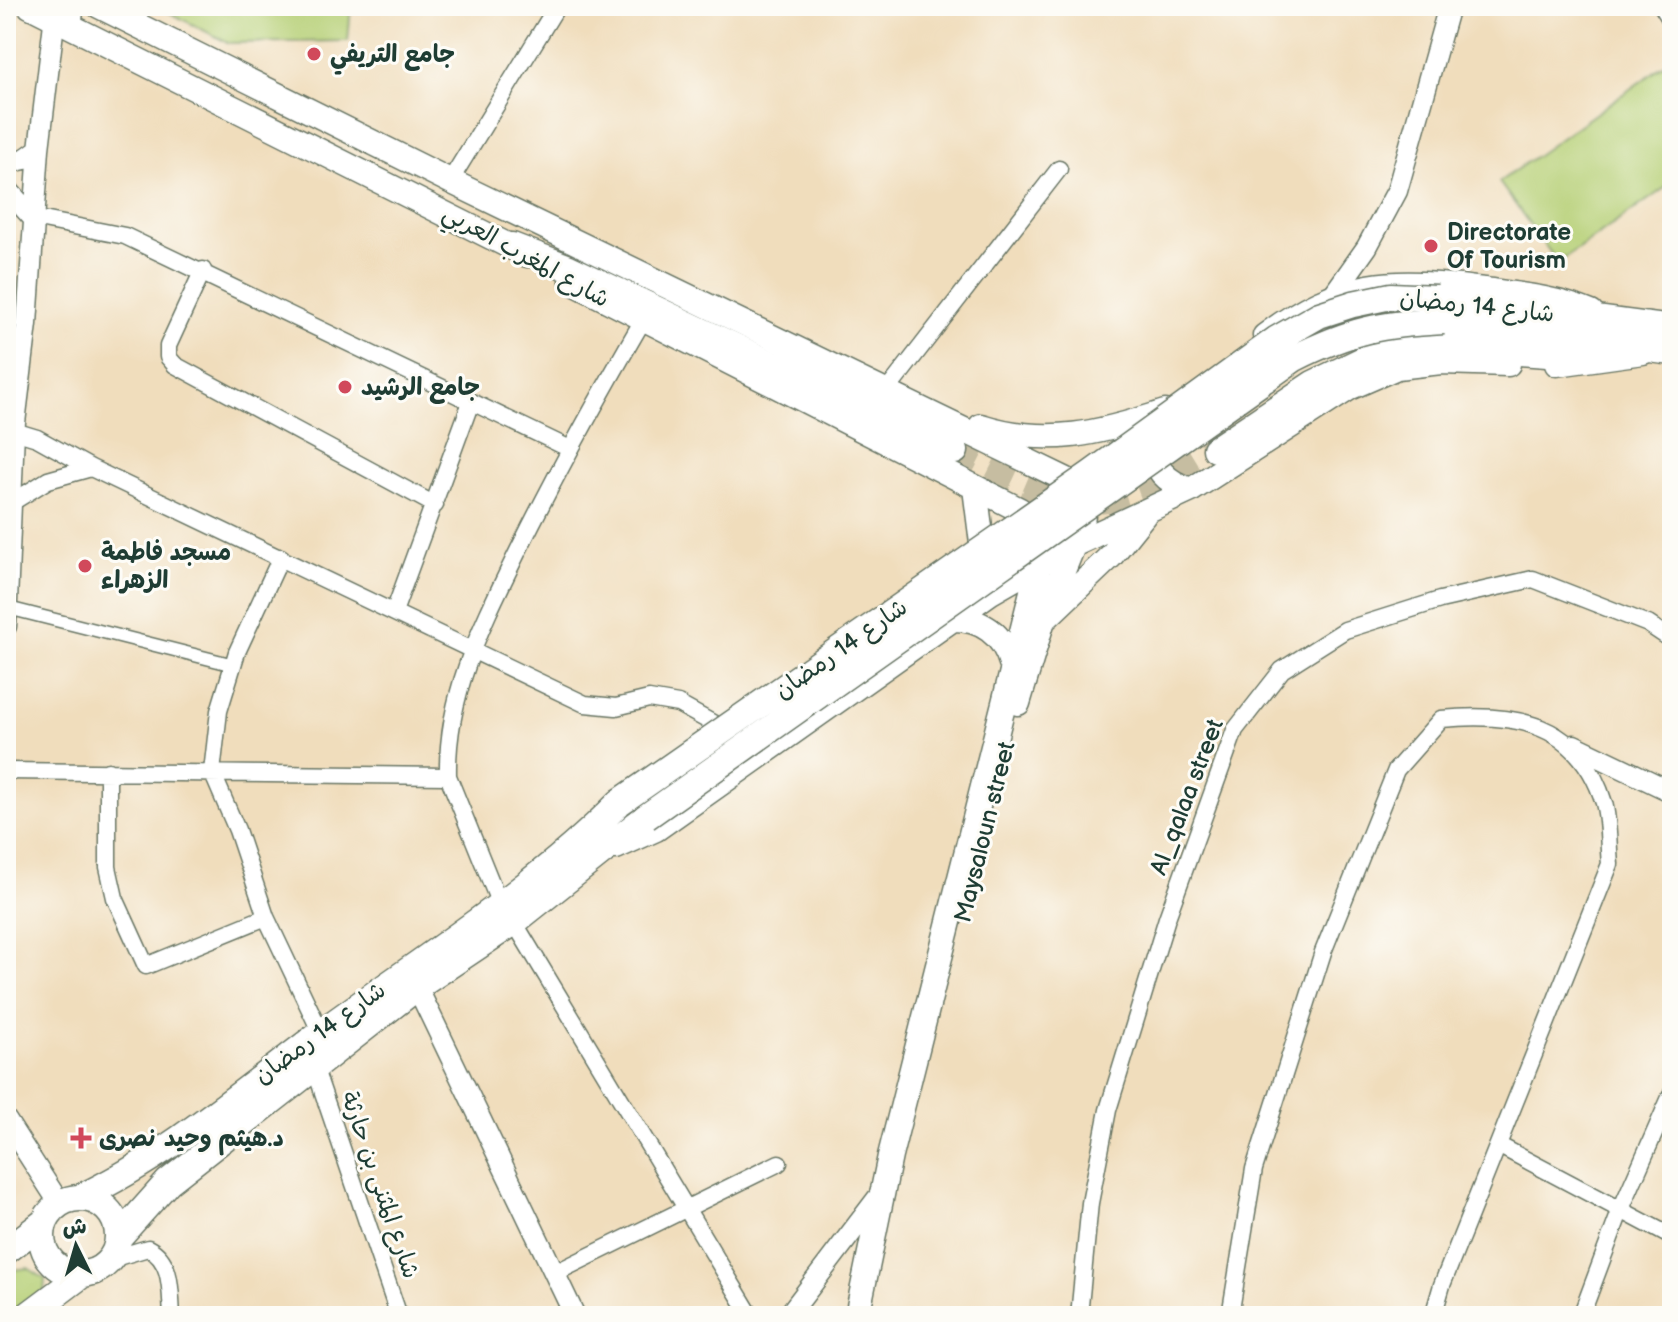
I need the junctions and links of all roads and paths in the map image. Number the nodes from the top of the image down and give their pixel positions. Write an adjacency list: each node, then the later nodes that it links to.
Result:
1 (30, 6): 6 (main road, شارع المغرب العربي)
2 (99, 6): 11 (main road, شارع المغرب العربي)
3 (557, 6): 11 (street)
4 (1449, 6): 16 (street)
5 (1662, 6): 7 (street)
6 (64, 14): 8 (street); 14 (main road, شارع المغرب العربي)
7 (1672, 22)
8 (39, 149): 9 (street); 13 (street)
9 (6, 163)
10 (1059, 169): 21 (street)
11 (450, 181): 21 (main road, شارع المغرب العربي)
12 (6, 188): 13 (street)
13 (33, 218): 15 (street); 25 (street)
14 (512, 246): 18 (main road, شارع المغرب العربي); 28 (main road)
15 (203, 270): 22 (street); 34 (street)
16 (1333, 295): 19 (main road); 24 (main road)
17 (1440, 309): 19 (main road, شارع 14 رمضان); 56 (main road, شارع 14 رمضان, bridge); 56 (main road, شارع 14 رمضان, bridge)
18 (643, 320): 26 (street); 31 (main road, شارع المغرب العربي)
19 (1605, 332): 20 (main road, شارع 14 رمضان); 27 (main road)
20 (1667, 344): 32 (main road)
21 (886, 392): 23 (main road, شارع المغرب العربي)
22 (471, 402): 26 (street); 34 (street)
23 (913, 405): 24 (main road); 30 (main road, شارع المغرب العربي)
24 (1165, 412): 30 (main road); 32 (main road)
25 (14, 431): 29 (street); 33 (street)
26 (568, 448): 46 (street)
27 (1216, 449)
28 (955, 451)
29 (91, 468): 33 (street); 39 (street)
30 (1067, 480): 35 (main road); 38 (main road, Maysaloun street)
31 (975, 488): 35 (main road, شارع المغرب العربي); 37 (main road)
32 (1191, 490): 36 (main road)
33 (11, 503): 42 (street)
34 (435, 505): 41 (street)
35 (1020, 510): 37 (main road); 40 (main road, Maysaloun street)
36 (1146, 512): 38 (main road); 44 (main road)
37 (982, 543): 49 (main road)
38 (1073, 545): 40 (main road); 44 (main road, Maysaloun street)
39 (281, 557): 41 (street); 48 (street)
40 (1038, 566): 43 (main road); 47 (main road, Maysaloun street)
41 (394, 612): 46 (street)
42 (7, 614): 48 (street)
43 (951, 619): 47 (main road); 56 (main road)
44 (1043, 620): 66 (main road, Maysaloun street)
45 (1672, 640): 82 (street, Al_qalaa street)
46 (470, 650): 49 (street); 54 (street)
47 (1011, 663): 66 (main road, Maysaloun street)
48 (234, 665): 53 (street)
49 (716, 725): 56 (main road)
50 (1574, 745): 55 (street); 64 (street); 83 (street)
51 (6, 771): 52 (street)
52 (108, 771): 53 (street); 58 (street)
53 (212, 772): 54 (street); 58 (street)
54 (448, 776): 57 (street)
55 (1672, 792)
56 (592, 846): 57 (main road, شارع 14 رمضان)
57 (506, 912): 59 (main road, شارع 14 رمضان); 60 (main road, شارع 14 رمضان); 68 (street)
58 (266, 917): 60 (street)
59 (417, 987): 61 (main road, شارع 14 رمضان); 73 (street)
60 (321, 1033): 67 (main road, شارع 14 رمضان)
61 (315, 1069): 71 (main road, شارع 14 رمضان); 77 (street, شارع المثنى بن حارثة)
62 (1672, 1093): 69 (street)
63 (6, 1120): 67 (street)
64 (1500, 1146): 69 (street); 84 (street)
65 (779, 1163): 68 (street)
66 (884, 1190): 80 (street); 81 (main road, Maysaloun street)
67 (61, 1208): 71 (main road); 72 (main road, شارع 14 رمضان); 74 (main road)
68 (687, 1208): 73 (street); 79 (street)
69 (1621, 1209): 70 (street); 85 (street)
70 (1672, 1237)
71 (114, 1248): 74 (main road); 76 (street)
72 (6, 1251)
73 (555, 1273): 78 (street)
74 (83, 1274): 75 (main road)
75 (27, 1316)
76 (172, 1316)
77 (399, 1316)
78 (575, 1316)
79 (751, 1316)
80 (788, 1316)
81 (857, 1316)
82 (1079, 1316)
83 (1230, 1316)
84 (1433, 1316)
85 (1581, 1316)

